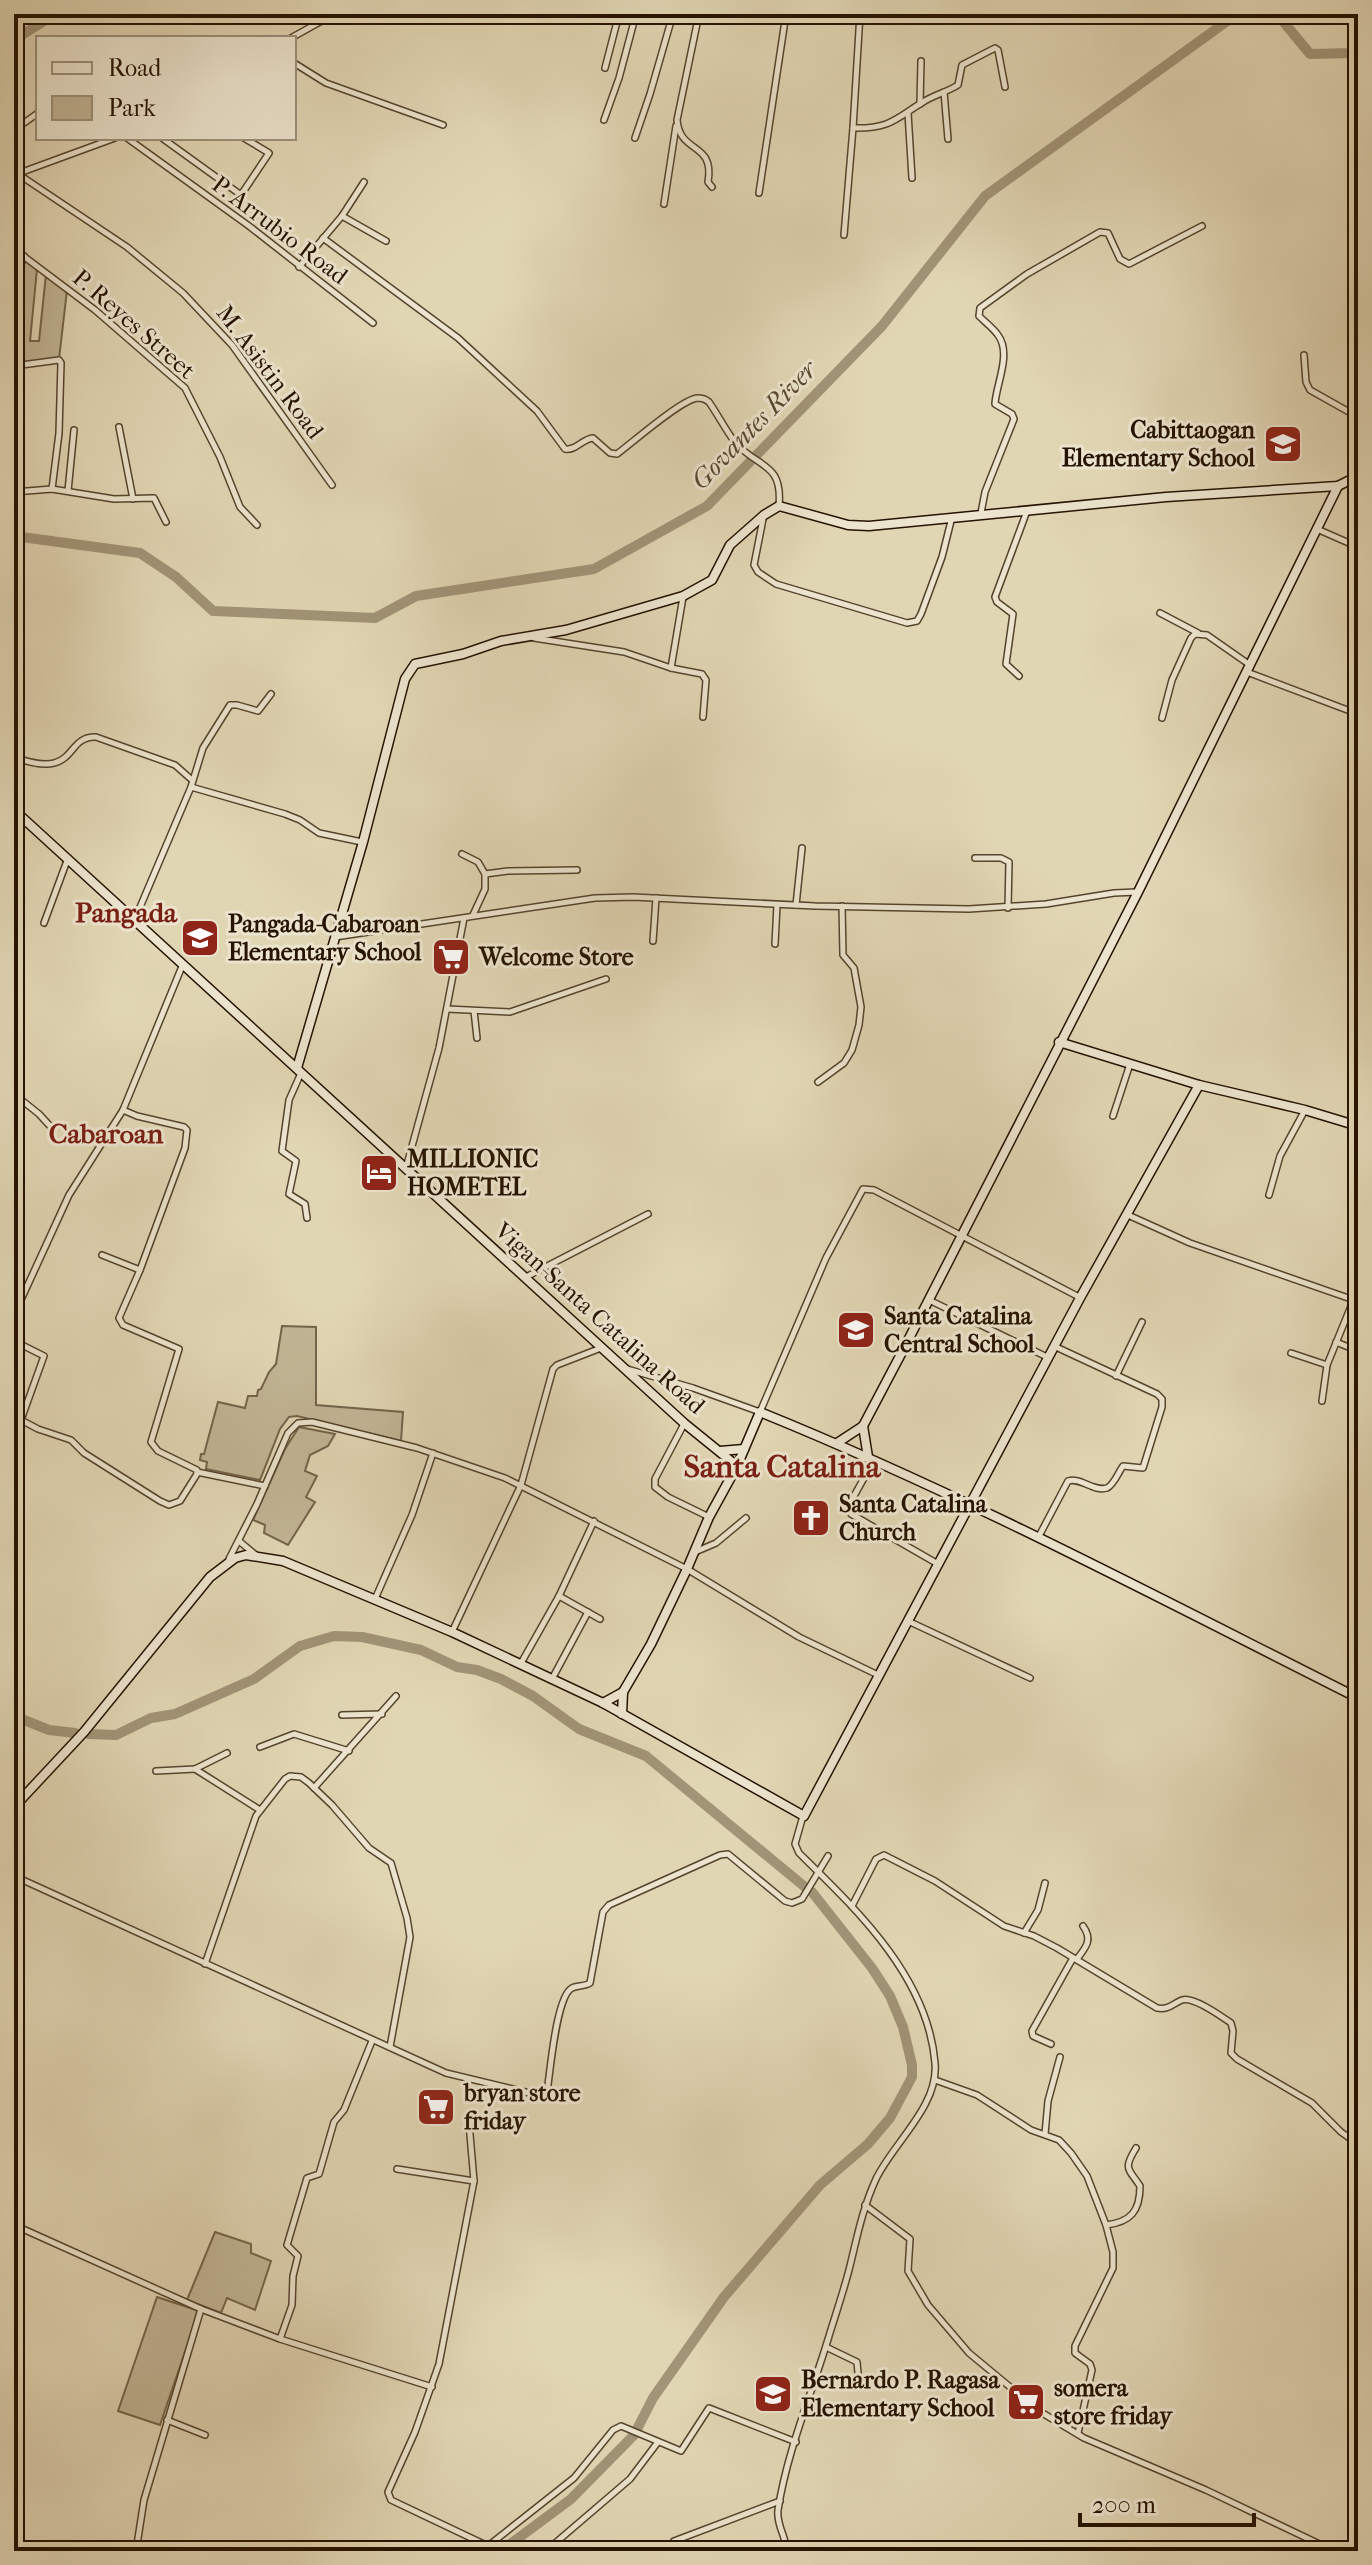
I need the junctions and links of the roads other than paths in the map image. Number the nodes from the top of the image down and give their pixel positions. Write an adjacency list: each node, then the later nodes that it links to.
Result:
1 (334, 14): 8 (street)
2 (619, 14): 11 (street)
3 (636, 14): 18 (street)
4 (673, 14): 22 (street)
5 (699, 14): 19 (street)
6 (786, 14): 32 (street)
7 (860, 14): 21 (street)
8 (295, 36)
9 (921, 61): 14 (street)
10 (296, 64): 20 (street)
11 (605, 68)
12 (1005, 87): 13 (street)
13 (944, 92): 14 (street); 23 (street)
14 (920, 104): 15 (street)
15 (908, 113): 21 (street); 29 (street)
16 (36, 114): 17 (street)
17 (14, 120)
18 (604, 120)
19 (677, 120): 31 (street); 33 (street)
20 (443, 125)
21 (853, 128): 36 (street)
22 (635, 138)
23 (948, 139)
24 (110, 140): 28 (street)
25 (130, 140): 41 (street, P. Arrubio Road)
26 (165, 140): 27 (street)
27 (247, 140)
28 (16, 175): 52 (street, M. Asistin Road)
29 (912, 178)
30 (364, 182): 34 (street)
31 (712, 187)
32 (759, 193)
33 (664, 204)
34 (342, 216): 37 (street); 38 (street)
35 (1202, 226): 60 (street)
36 (844, 235)
37 (323, 238): 41 (street); 58 (street)
38 (386, 241)
39 (14, 249): 40 (street, P. Reyes Street)
40 (24, 256): 42 (street); 64 (street, P. Reyes Street)
41 (299, 267): 44 (street, P. Arrubio Road)
42 (14, 278)
43 (14, 316): 45 (street)
44 (373, 323)
45 (14, 326)
46 (1304, 355): 48 (street)
47 (14, 366): 54 (street)
48 (1358, 417)
49 (119, 427): 57 (street)
50 (74, 430): 55 (street)
51 (1358, 476): 53 (street)
52 (332, 485)
53 (1338, 486): 59 (street); 65 (street)
54 (52, 489): 55 (street); 56 (street)
55 (68, 491): 57 (street)
56 (14, 492)
57 (133, 499): 63 (street)
58 (779, 506): 61 (street); 62 (street)
59 (1028, 510): 60 (street); 73 (street)
60 (981, 513): 62 (street)
61 (764, 515): 62 (street); 67 (street)
62 (952, 516)
63 (166, 522)
64 (257, 525)
65 (1317, 529): 66 (street); 72 (street)
66 (1358, 547)
67 (683, 596): 70 (street); 71 (street)
68 (1160, 613): 69 (street)
69 (1199, 633): 72 (street); 77 (street)
70 (529, 637): 71 (street); 81 (street)
71 (671, 668): 76 (street)
72 (1248, 668): 75 (street); 88 (street)
73 (1019, 676)
74 (271, 694): 79 (street)
75 (1358, 714)
76 (703, 717)
77 (1162, 718)
78 (14, 757): 79 (street)
79 (192, 783): 81 (street); 96 (street)
80 (14, 810): 84 (street, Vigan-Santa Catalina Road)
81 (363, 842): 98 (street)
82 (802, 848): 91 (street)
83 (462, 854): 87 (street)
84 (68, 858): 96 (street, Vigan-Santa Catalina Road); 97 (street)
85 (975, 858): 93 (street)
86 (577, 870): 87 (street)
87 (485, 874): 94 (street)
88 (1138, 892): 93 (street); 106 (street)
89 (656, 898): 90 (street); 94 (street); 99 (street)
90 (777, 905): 91 (street); 100 (street)
91 (796, 905): 92 (street)
92 (842, 906): 93 (street); 109 (street)
93 (1008, 908)
94 (473, 916): 95 (street)
95 (464, 918): 98 (street); 103 (street)
96 (135, 919): 101 (street, Vigan-Santa Catalina Road)
97 (44, 923)
98 (335, 937): 108 (street)
99 (653, 941)
100 (775, 944)
101 (183, 963): 108 (street, Vigan-Santa Catalina Road); 112 (street)
102 (606, 979): 104 (street)
103 (447, 1009): 104 (street); 117 (street)
104 (474, 1011): 105 (street)
105 (477, 1038)
106 (1059, 1042): 107 (street); 122 (street)
107 (1130, 1064): 110 (street); 114 (street)
108 (299, 1070): 117 (street, Vigan-Santa Catalina Road); 121 (street)
109 (818, 1082)
110 (1199, 1085): 113 (street); 120 (street)
111 (14, 1094): 115 (street)
112 (123, 1110): 124 (street); 130 (street)
113 (1305, 1110): 116 (street); 118 (street)
114 (1113, 1116)
115 (50, 1126)
116 (1358, 1126)
117 (406, 1168): 125 (street, Vigan-Santa Catalina Road)
118 (1269, 1195)
119 (648, 1214): 125 (street)
120 (1128, 1215): 127 (street); 129 (street)
121 (307, 1218)
122 (961, 1235): 127 (street); 128 (street); 143 (street)
123 (102, 1255): 124 (street)
124 (140, 1270): 152 (street)
125 (525, 1277): 135 (street, Vigan-Santa Catalina Road)
126 (1358, 1289): 129 (street)
127 (1080, 1298): 134 (street)
128 (929, 1300): 138 (street); 145 (street)
129 (1354, 1300): 133 (street)
130 (14, 1315)
131 (1142, 1322): 141 (street)
132 (14, 1341): 152 (street)
133 (1336, 1342): 136 (street); 139 (street)
134 (1056, 1347): 138 (street); 141 (street)
135 (602, 1348): 140 (street, Vigan-Santa Catalina Road); 153 (street)
136 (1358, 1351)
137 (1291, 1353): 139 (street)
138 (1048, 1358): 155 (street)
139 (1327, 1365): 142 (street)
140 (625, 1368): 143 (street); 144 (street, Vigan-Santa Catalina Road)
141 (1116, 1376): 159 (street)
142 (1322, 1401)
143 (760, 1412): 146 (street); 147 (street)
144 (684, 1423): 148 (street, Vigan-Santa Catalina Road); 156 (street)
145 (863, 1426): 146 (street); 150 (street)
146 (837, 1443): 150 (street)
147 (744, 1449): 148 (street); 151 (street)
148 (720, 1451): 151 (street, Vigan-Santa Catalina Road)
149 (433, 1453): 153 (street); 154 (street); 167 (street)
150 (871, 1458): 155 (street); 164 (street)
151 (737, 1466): 156 (street)
152 (197, 1472): 154 (street)
153 (521, 1485): 158 (street); 171 (street)
154 (265, 1486): 160 (street)
155 (970, 1504): 159 (street); 164 (street)
156 (709, 1517): 161 (street)
157 (746, 1518): 161 (street)
158 (594, 1521): 165 (street); 166 (street)
159 (1038, 1538): 178 (street)
160 (239, 1541): 162 (street); 163 (street)
161 (695, 1552): 165 (street)
162 (258, 1556): 163 (street); 167 (street)
163 (227, 1563): 189 (street)
164 (938, 1564): 170 (street)
165 (687, 1569): 173 (street); 176 (street)
166 (559, 1596): 168 (street); 172 (street)
167 (375, 1600): 171 (street)
168 (588, 1612): 169 (street); 175 (street)
169 (600, 1619)
170 (907, 1621): 173 (street); 174 (street)
171 (452, 1632): 172 (street)
172 (520, 1666): 175 (street)
173 (878, 1675): 191 (street)
174 (1030, 1678)
175 (552, 1679): 179 (street)
176 (623, 1692): 179 (street); 181 (street)
177 (396, 1696): 180 (street)
178 (1358, 1698)
179 (603, 1703): 181 (street)
180 (383, 1714): 182 (street); 184 (street)
181 (622, 1714): 191 (street)
182 (342, 1715)
183 (260, 1747): 184 (street)
184 (349, 1751): 188 (street)
185 (227, 1753): 186 (street)
186 (195, 1769): 187 (street); 190 (street)
187 (156, 1771)
188 (314, 1788): 190 (street); 203 (street)
189 (14, 1807)
190 (260, 1810): 200 (street)
191 (804, 1816): 193 (street)
192 (828, 1856): 193 (street)
193 (819, 1873): 196 (street); 203 (street)
194 (14, 1876): 200 (street)
195 (1045, 1883): 198 (street)
196 (852, 1906): 198 (street); 205 (street)
197 (1083, 1926): 199 (street)
198 (1024, 1933): 199 (street)
199 (1075, 1959): 202 (street); 208 (street)
200 (204, 1965): 201 (street)
201 (372, 2041): 203 (street); 216 (street)
202 (1051, 2044)
203 (390, 2047)
204 (1060, 2057): 207 (street)
205 (935, 2080): 207 (street); 212 (street)
206 (469, 2123): 211 (street)
207 (1045, 2134): 214 (street)
208 (1358, 2144)
209 (1136, 2148): 214 (street)
210 (397, 2169): 211 (street)
211 (474, 2181): 219 (street)
212 (865, 2205): 217 (street); 221 (street)
213 (14, 2225): 215 (street)
214 (1106, 2225): 221 (street)
215 (201, 2309): 216 (street); 220 (street)
216 (280, 2339): 219 (street)
217 (826, 2347): 218 (street); 224 (street)
218 (858, 2373)
219 (432, 2387): 226 (street)
220 (167, 2420): 222 (street); 228 (street)
221 (1078, 2433): 232 (street)
222 (205, 2435)
223 (658, 2442): 224 (street); 226 (street); 230 (street)
224 (796, 2442): 225 (street)
225 (780, 2501): 227 (street); 231 (street)
226 (473, 2540): 229 (street)
227 (674, 2541)
228 (136, 2551)
229 (466, 2551)
230 (546, 2551)
231 (786, 2551)
232 (1334, 2551)

